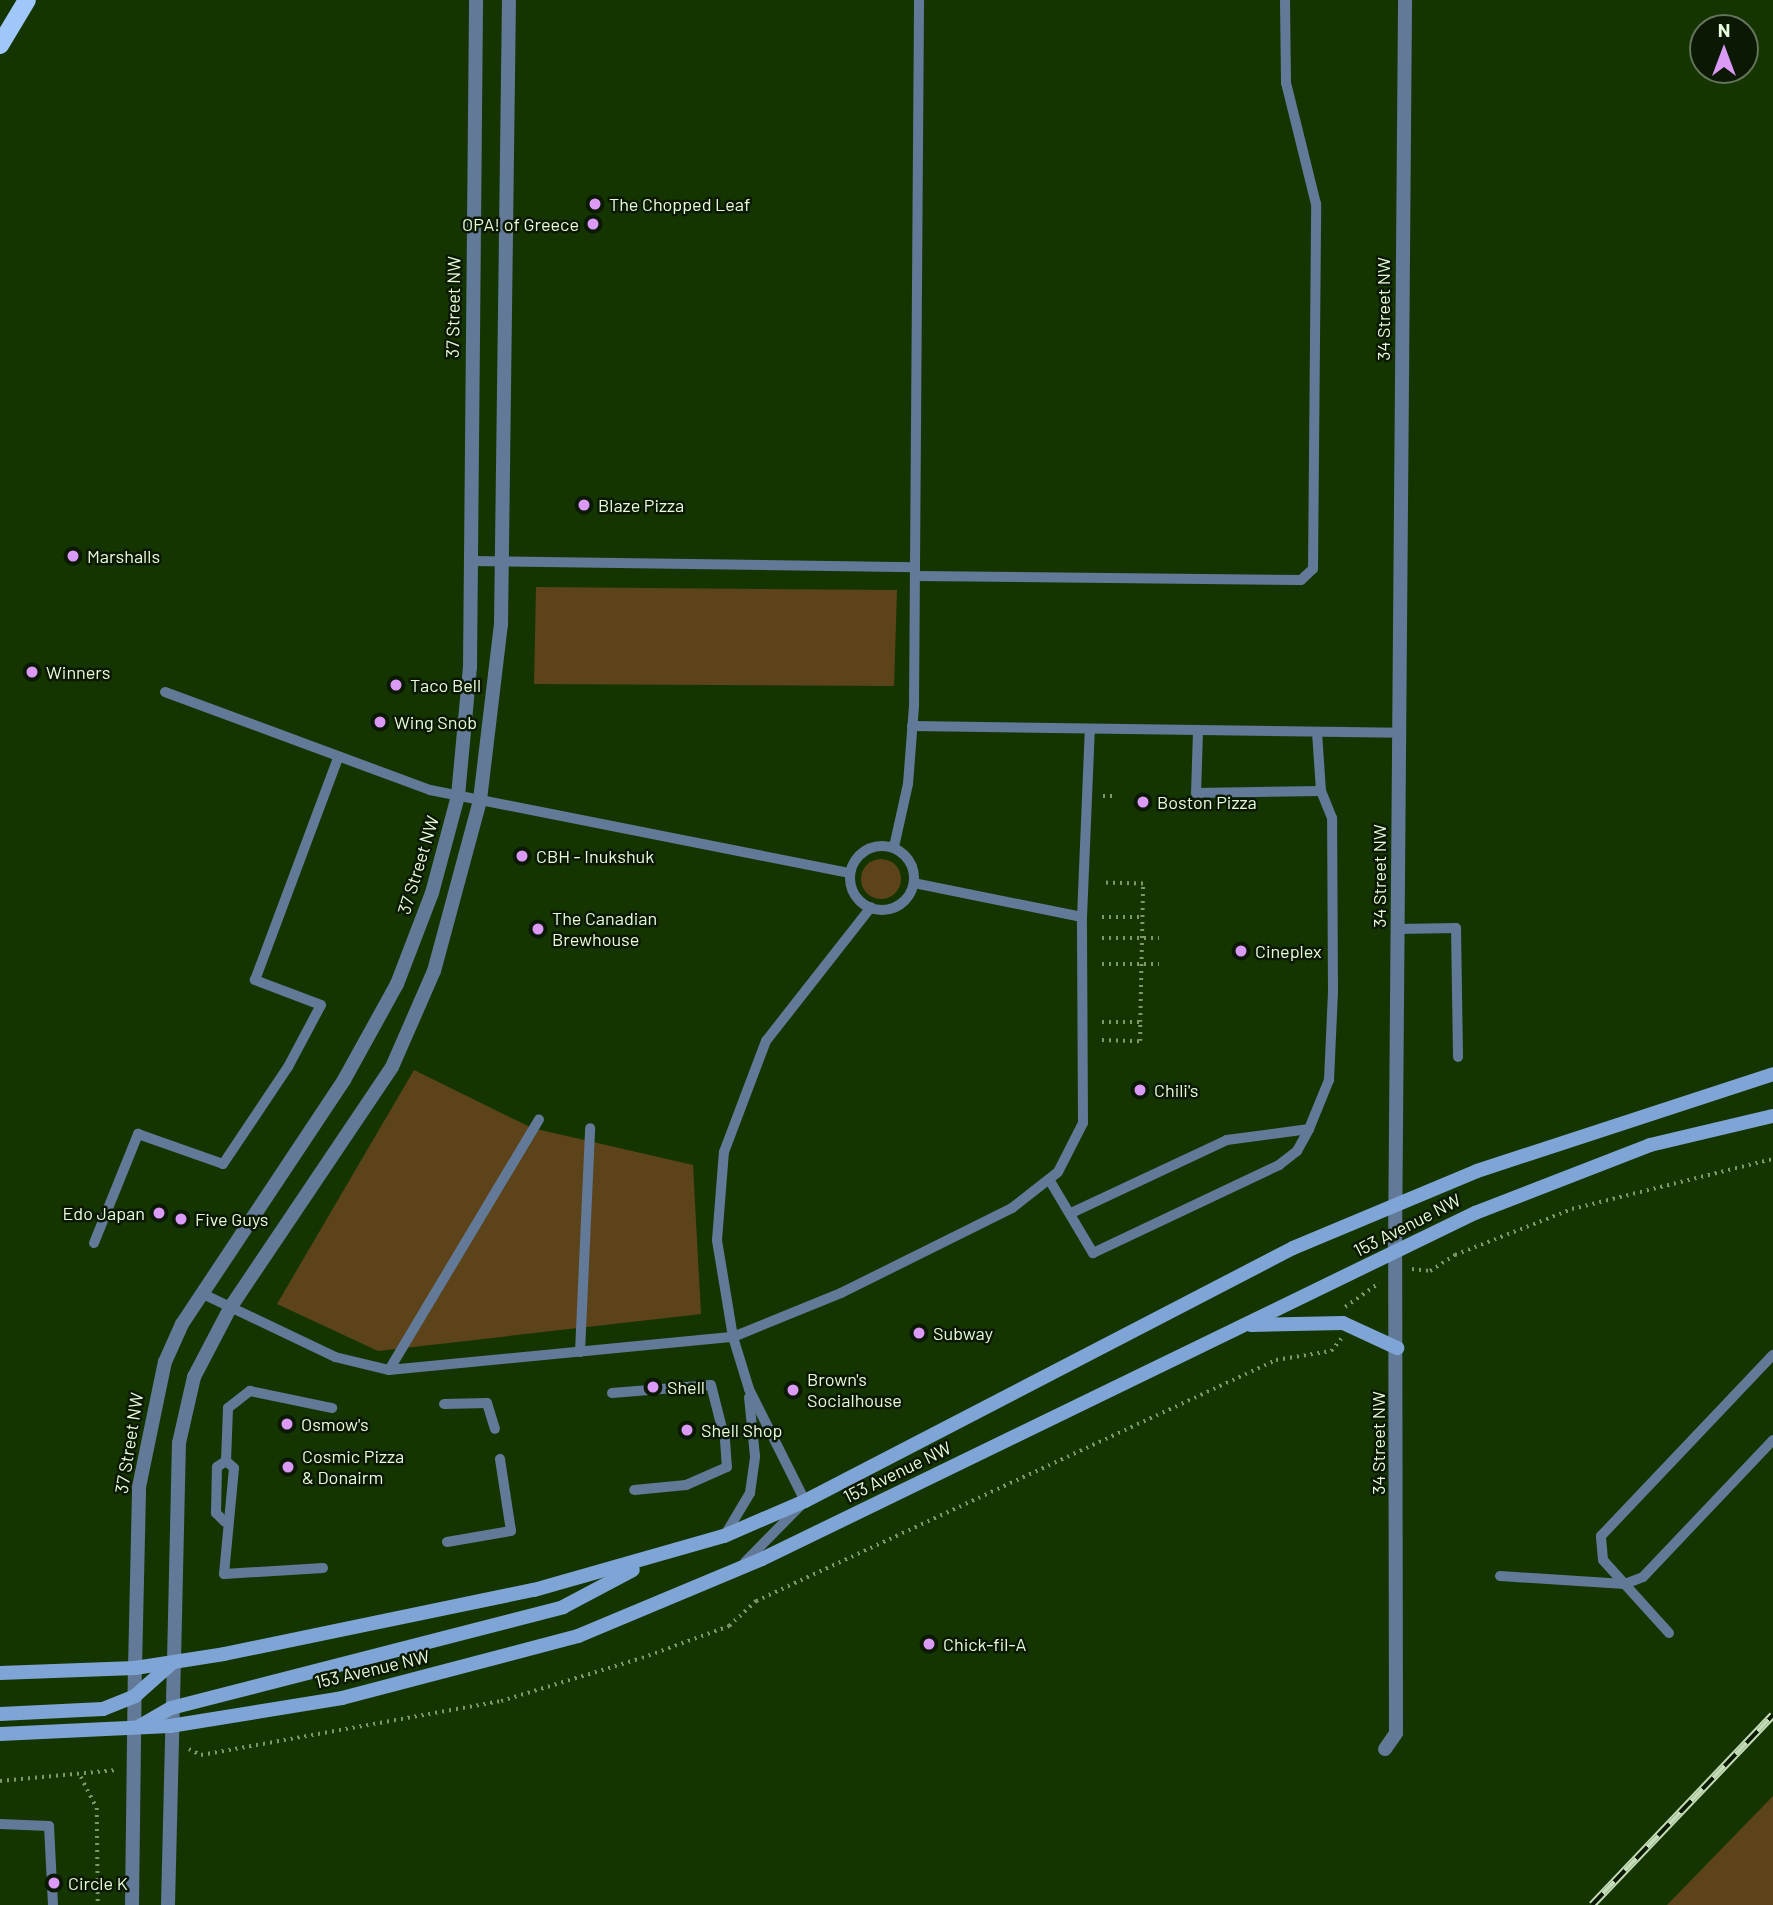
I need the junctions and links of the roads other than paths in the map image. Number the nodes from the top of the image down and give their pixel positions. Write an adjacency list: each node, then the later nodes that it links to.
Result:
1 (27, 0): 7 (main road)
2 (476, 0): 8 (street, 37 Street NW)
3 (509, 0): 9 (street)
4 (919, 0): 10 (lane)
5 (1285, 0): 10 (lane)
6 (1405, 0): 16 (street, 34 Street NW)
7 (0, 45)
8 (471, 561): 9 (lane); 19 (street, 37 Street NW)
9 (501, 561): 10 (lane); 20 (street)
10 (915, 572): 12 (lane)
11 (165, 692): 17 (lane)
12 (912, 726): 13 (lane); 21 (lane)
13 (1090, 730): 14 (lane); 25 (lane)
14 (1198, 731): 15 (lane); 18 (lane)
15 (1317, 732): 16 (lane); 18 (lane)
16 (1399, 733): 26 (street, 34 Street NW)
17 (338, 758): 19 (lane); 36 (lane)
18 (1321, 790): 32 (lane)
19 (458, 796): 20 (lane); 38 (street, 37 Street NW)
20 (480, 800): 22 (lane); 39 (street)
21 (894, 847): 22 (lane); 23 (lane)
22 (850, 873): 24 (lane)
23 (914, 883): 24 (lane); 25 (lane)
24 (871, 907): 41 (lane)
25 (1082, 917): 33 (lane)
26 (1398, 929): 27 (lane); 34 (street, 34 Street NW)
27 (1458, 1057)
28 (1773, 1074): 34 (main road, 153 Avenue NW)
29 (1773, 1116): 37 (main road, 153 Avenue NW)
30 (539, 1119): 45 (lane)
31 (590, 1128): 43 (lane)
32 (1309, 1129): 35 (lane); 35 (lane)
33 (1050, 1181): 35 (lane); 41 (lane)
34 (1396, 1205): 37 (street, 34 Street NW); 55 (main road, 153 Avenue NW)
35 (1073, 1212)
36 (94, 1243)
37 (1395, 1252): 40 (main road, 153 Avenue NW); 42 (street, 34 Street NW)
38 (203, 1294): 39 (lane); 66 (street, 37 Street NW)
39 (230, 1308): 45 (lane); 65 (street)
40 (1243, 1325): 42 (main road); 61 (main road, 153 Avenue NW)
41 (733, 1337): 43 (lane); 46 (lane)
42 (1397, 1348): 74 (street, 34 Street NW)
43 (580, 1352): 45 (lane)
44 (1773, 1355): 63 (lane)
45 (389, 1370)
46 (748, 1389): 55 (lane); 57 (lane)
47 (612, 1393): 54 (lane)
48 (444, 1405): 50 (lane)
49 (332, 1408): 53 (lane)
50 (495, 1429)
51 (1773, 1440): 63 (lane)
52 (500, 1459): 58 (lane)
53 (226, 1461): 56 (lane); 56 (lane)
54 (634, 1490)
55 (805, 1501): 57 (main road, 153 Avenue NW); 61 (lane)
56 (225, 1522): 60 (lane)
57 (724, 1536): 59 (main road, 153 Avenue NW)
58 (447, 1542)
59 (655, 1558): 65 (main road, 153 Avenue NW); 69 (main road)
60 (323, 1568)
61 (731, 1573): 71 (main road, 153 Avenue NW)
62 (1500, 1576): 63 (lane)
63 (1625, 1584): 64 (lane)
64 (1669, 1633)
65 (174, 1661): 66 (main road, 153 Avenue NW); 68 (main road); 69 (street)
66 (135, 1668): 67 (main road, 153 Avenue NW); 68 (street, 37 Street NW)
67 (0, 1673)
68 (135, 1696): 70 (main road); 72 (street, 37 Street NW)
69 (171, 1708): 71 (street); 72 (main road)
70 (0, 1714)
71 (170, 1726): 72 (main road, 153 Avenue NW); 78 (street)
72 (133, 1729): 73 (main road, 153 Avenue NW); 77 (street, 37 Street NW)
73 (0, 1734)
74 (1385, 1749)
75 (0, 1824): 76 (lane)
76 (53, 1905)
77 (132, 1905)
78 (167, 1905)

